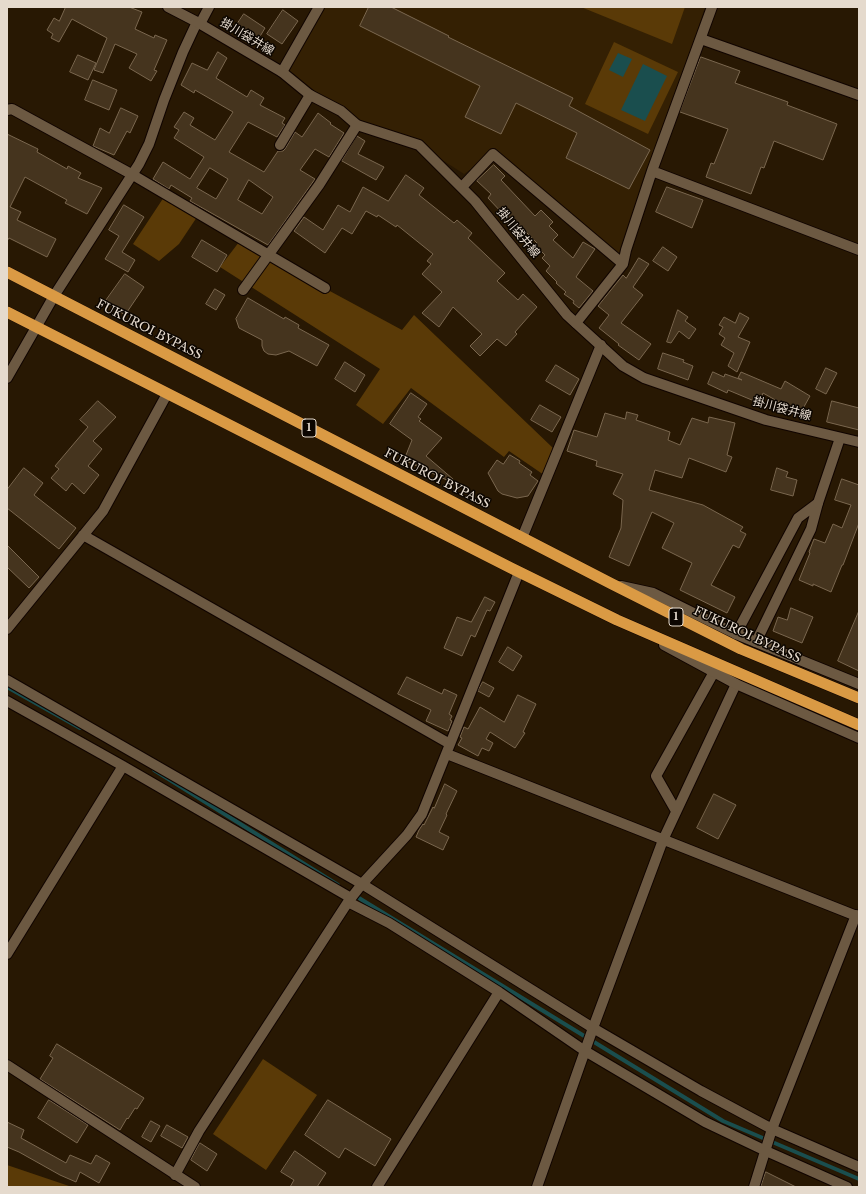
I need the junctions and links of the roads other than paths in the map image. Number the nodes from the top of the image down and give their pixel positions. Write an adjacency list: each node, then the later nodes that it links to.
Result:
1 (168, 7): 5 (street, 掛川袋井線)
2 (208, 7): 5 (street)
3 (319, 7): 7 (street)
4 (712, 7): 6 (street)
5 (198, 23): 7 (street, 掛川袋井線); 14 (street)
6 (701, 39): 9 (street); 13 (street)
7 (282, 72): 8 (street, 掛川袋井線)
8 (310, 95): 11 (street, 掛川袋井線); 12 (street)
9 (859, 95)
10 (7, 110): 14 (street)
11 (357, 124): 15 (street, 掛川袋井線); 17 (street)
12 (280, 145)
13 (652, 171): 16 (street); 18 (street)
14 (133, 175): 17 (street); 22 (street)
15 (462, 187): 18 (street); 24 (street, 掛川袋井線)
16 (859, 250)
17 (268, 254): 20 (street); 21 (street)
18 (623, 264): 24 (street)
19 (7, 272): 22 (highway, FUKUROI BYPASS / 1)
20 (326, 288)
21 (243, 290)
22 (54, 296): 25 (street); 33 (highway, FUKUROI BYPASS / 1)
23 (7, 312): 25 (highway, 1)
24 (576, 323): 26 (street, 掛川袋井線)
25 (37, 327): 27 (street); 28 (highway, 1)
26 (601, 345): 29 (street, 掛川袋井線); 33 (street)
27 (7, 378)
28 (167, 394): 32 (street); 34 (highway, 1)
29 (840, 438): 30 (street, 掛川袋井線); 31 (street)
30 (859, 442)
31 (818, 502): 38 (street); 39 (street)
32 (83, 535): 37 (street); 48 (street)
33 (522, 538): 35 (highway, FUKUROI BYPASS / 1)
34 (519, 572): 36 (highway, 1); 48 (street)
35 (612, 584): 38 (street); 44 (highway, FUKUROI BYPASS / 1)
36 (613, 618): 40 (street); 46 (highway, 1)
37 (7, 629)
38 (736, 634): 39 (street)
39 (756, 642): 43 (street)
40 (714, 672): 42 (street); 50 (street)
41 (7, 680): 52 (street)
42 (736, 684): 47 (street); 50 (street)
43 (859, 684)
44 (859, 698)
45 (7, 701): 49 (street)
46 (859, 725)
47 (859, 738)
48 (449, 749): 51 (street); 52 (street)
49 (123, 766): 53 (street); 55 (street)
50 (676, 811): 51 (street)
51 (663, 840): 54 (street); 57 (street)
52 (362, 884): 53 (street); 57 (street)
53 (349, 900): 56 (street); 63 (street)
54 (857, 916): 60 (street)
55 (7, 954)
56 (499, 992): 58 (street); 65 (street)
57 (592, 1032): 58 (street); 60 (street)
58 (586, 1049): 61 (street); 66 (street)
59 (7, 1065): 63 (street)
60 (771, 1132): 61 (street); 62 (street)
61 (766, 1149): 67 (street); 68 (street)
62 (859, 1167)
63 (175, 1174): 64 (street)
64 (195, 1187)
65 (377, 1187)
66 (537, 1187)
67 (754, 1187)
68 (847, 1187)

